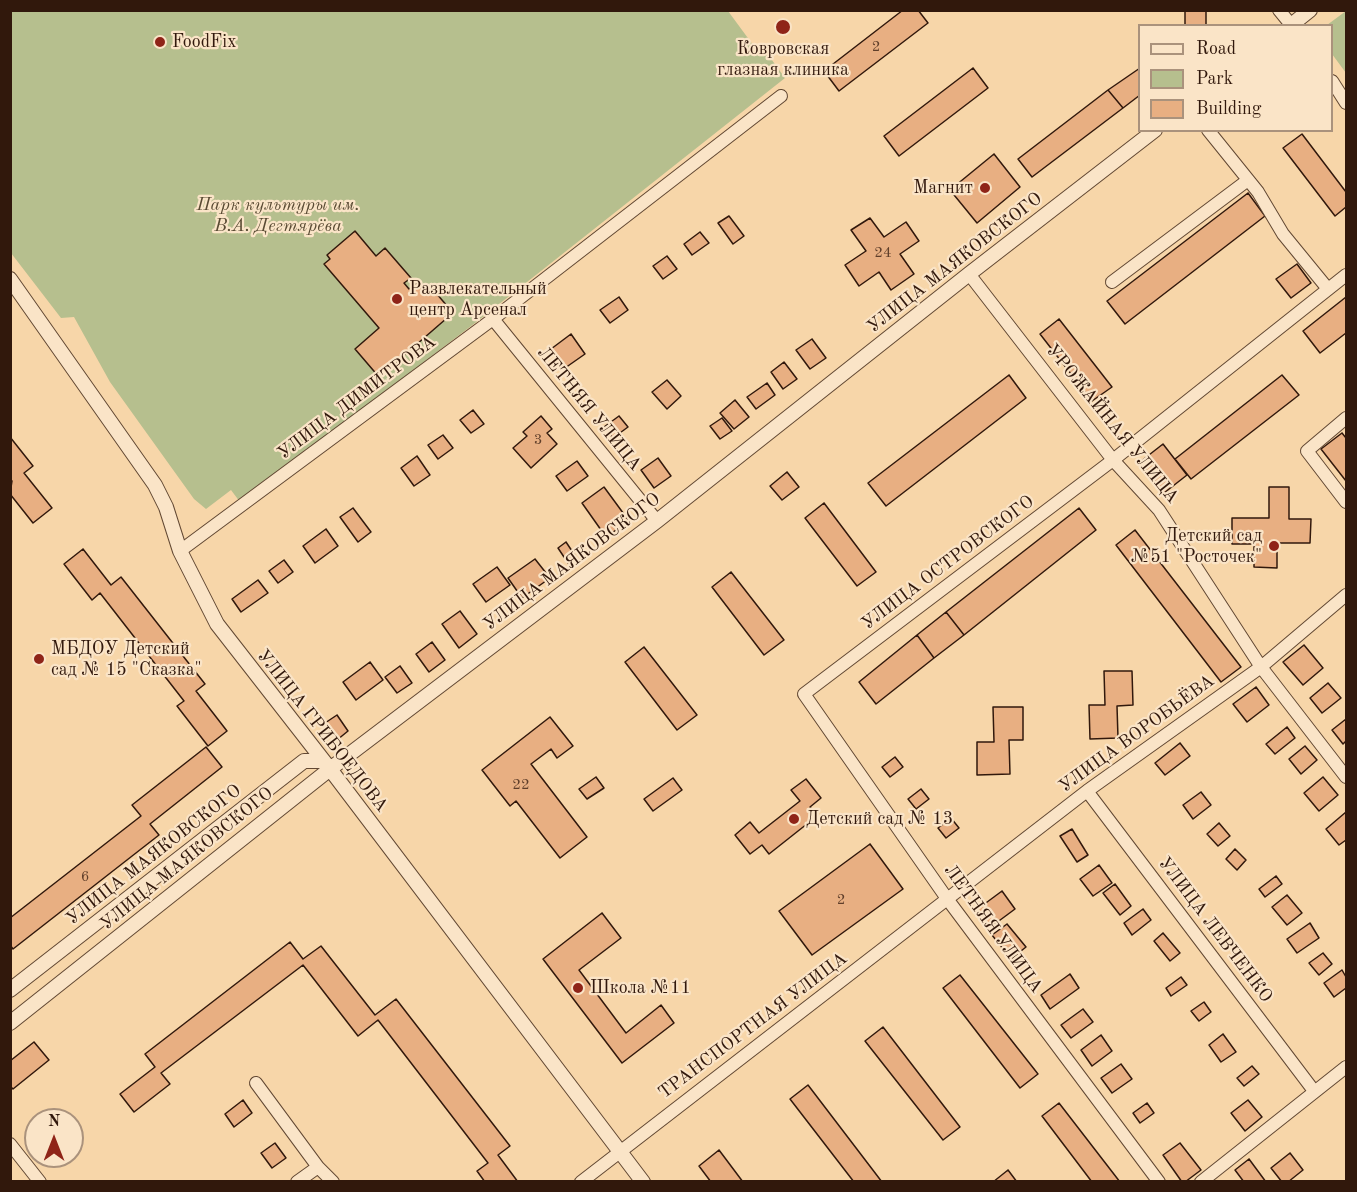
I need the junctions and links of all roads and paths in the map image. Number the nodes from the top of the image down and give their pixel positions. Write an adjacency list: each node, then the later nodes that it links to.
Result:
1 (1279, 10): 3 (street)
2 (1310, 10): 4 (street)
3 (1290, 24)
4 (1292, 24)
5 (1333, 82): 7 (street)
6 (781, 96): 16 (street, УЛИЦА ДИМИТРОВА)
7 (1347, 102)
8 (1152, 132): 11 (street, УЛИЦА МАЯКОВСКОГО)
9 (1210, 132): 10 (street)
10 (1248, 180): 14 (street); 15 (street)
11 (969, 274): 18 (street, УРОЖАЙНАЯ УЛИЦА); 20 (street, УЛИЦА МАЯКОВСКОГО)
12 (1347, 275): 15 (street, УЛИЦА ОСТРОВСКОГО)
13 (10, 279): 21 (street, УЛИЦА ГРИБОЕДОВА)
14 (1112, 282)
15 (1328, 290): 18 (street, УЛИЦА ОСТРОВСКОГО)
16 (493, 319): 20 (street, ЛЕТНЯЯ УЛИЦА); 21 (street, УЛИЦА ДИМИТРОВА)
17 (1347, 418): 19 (street)
18 (1113, 460): 23 (street, УРОЖАЙНАЯ УЛИЦА); 24 (street, УЛИЦА ОСТРОВСКОГО)
19 (1347, 502)
20 (657, 521): 25 (street, УЛИЦА МАЯКОВСКОГО)
21 (180, 551): 25 (street, УЛИЦА ГРИБОЕДОВА)
22 (1347, 595): 23 (street, УЛИЦА ВОРОБЬЁВА)
23 (1260, 667): 26 (street, УРОЖАЙНАЯ УЛИЦА); 27 (street, УЛИЦА ВОРОБЬЁВА)
24 (804, 694): 28 (street, ЛЕТНЯЯ УЛИЦА)
25 (327, 765): 29 (street, УЛИЦА МАЯКОВСКОГО); 30 (street, УЛИЦА МАЯКОВСКОГО); 35 (street, УЛИЦА ГРИБОЕДОВА)
26 (1347, 777)
27 (1087, 791): 28 (street, УЛИЦА ВОРОБЬЁВА); 33 (street, УЛИЦА ЛЕВЧЕНКО)
28 (948, 900): 35 (street, ТРАНСПОРТНАЯ УЛИЦА); 42 (street, ЛЕТНЯЯ УЛИЦА)
29 (10, 990)
30 (10, 1023)
31 (1347, 1067): 33 (street)
32 (256, 1083): 36 (street)
33 (1314, 1090): 43 (street)
34 (10, 1144): 37 (street)
35 (619, 1152): 40 (street, ТРАНСПОРТНАЯ УЛИЦА); 41 (street, УЛИЦА ГРИБОЕДОВА)
36 (318, 1167): 38 (street); 39 (street)
37 (40, 1182)
38 (297, 1182)
39 (333, 1182)
40 (581, 1182)
41 (643, 1182)
42 (1159, 1182)
43 (1200, 1182)

